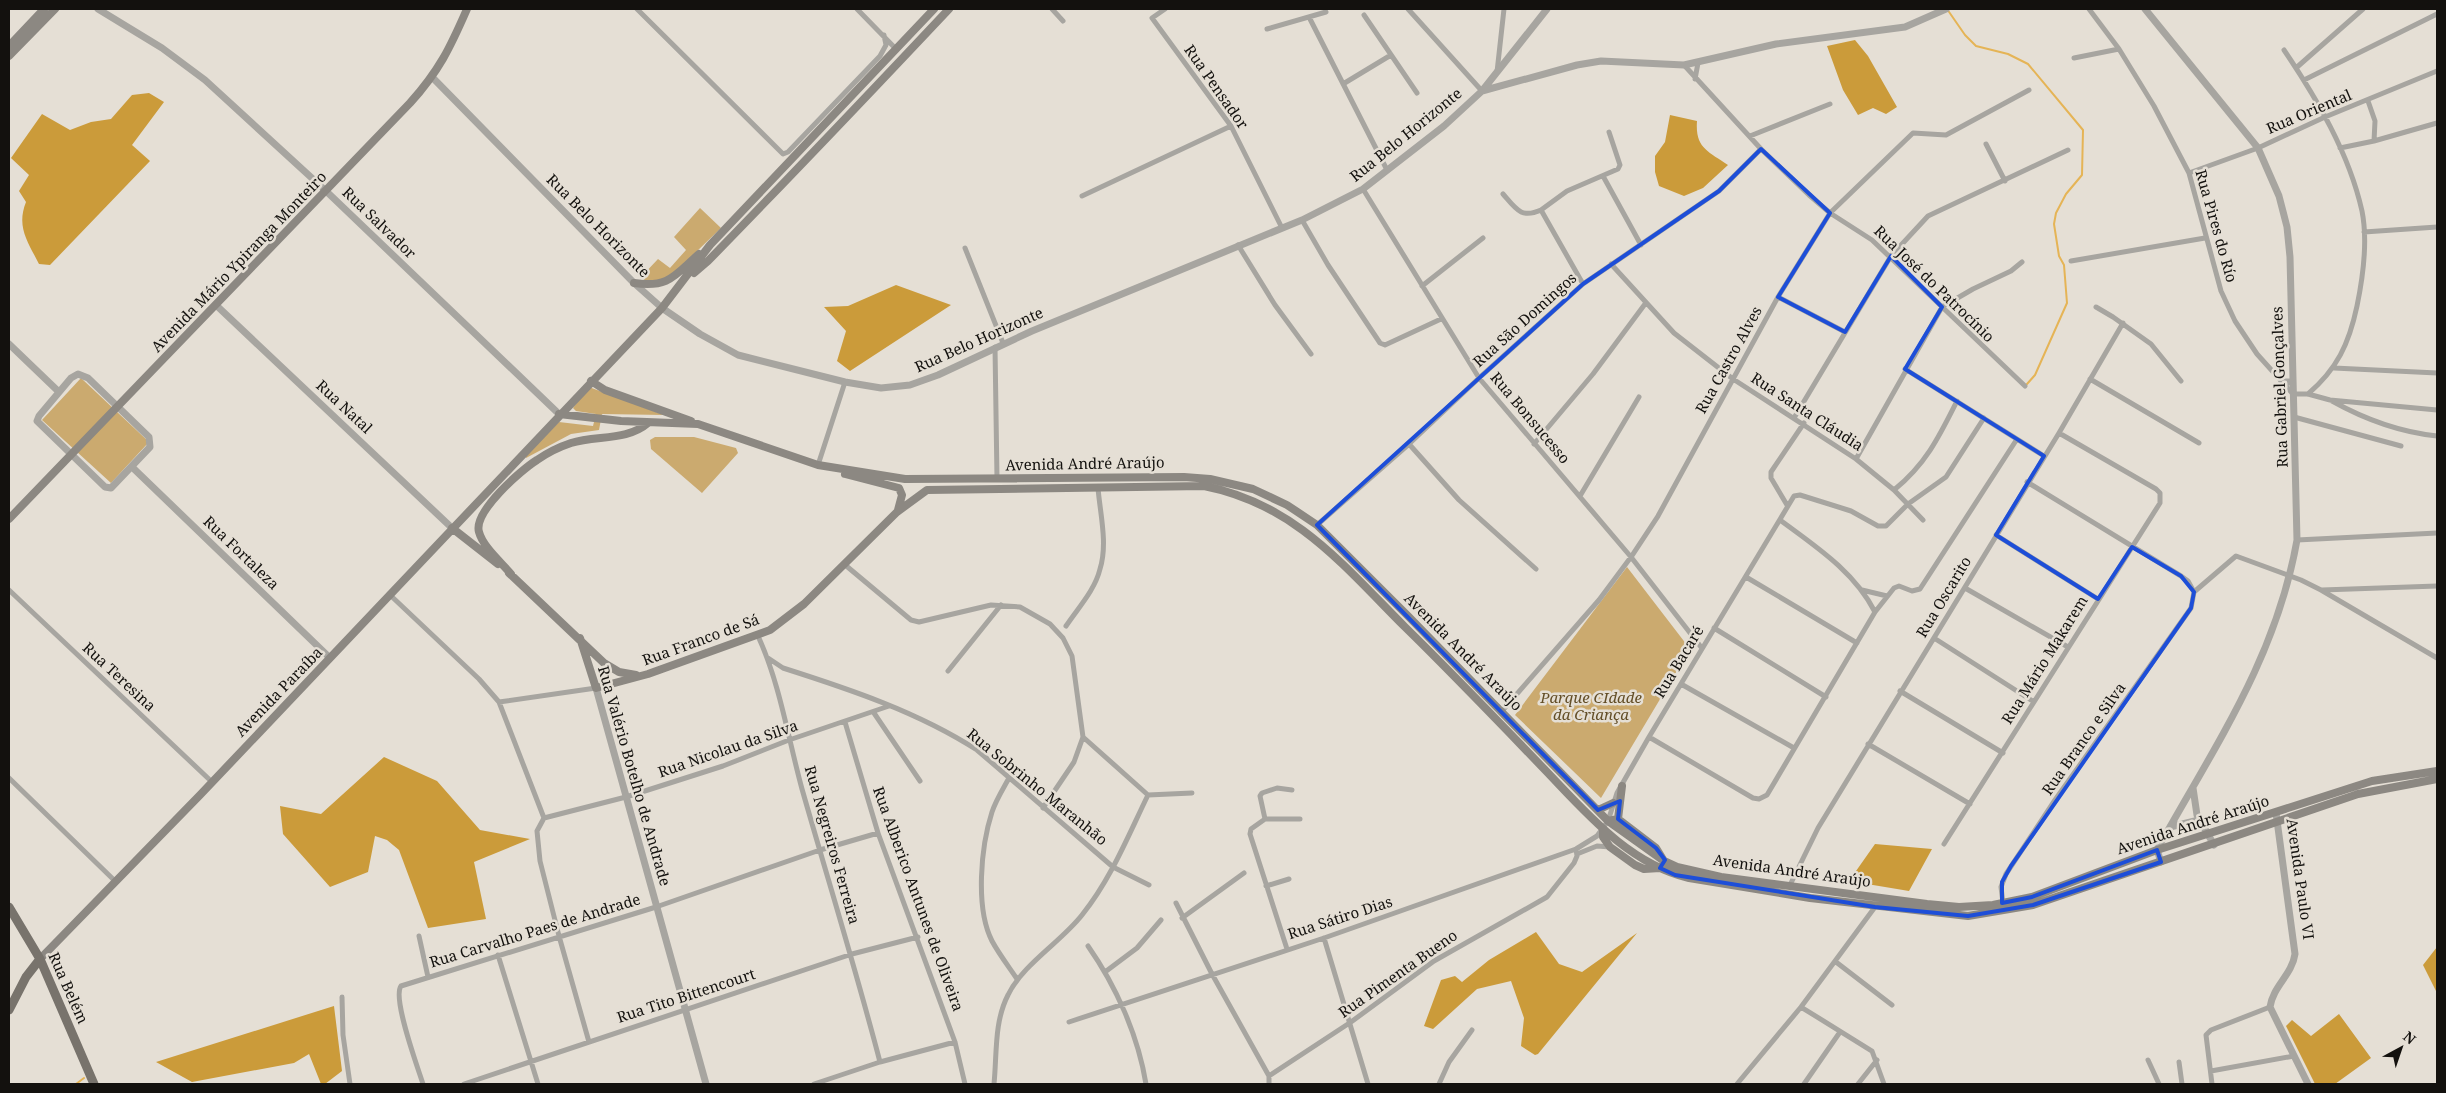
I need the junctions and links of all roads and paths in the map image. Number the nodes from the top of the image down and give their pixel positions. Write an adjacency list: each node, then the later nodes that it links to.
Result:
1 (44, 9): 25 (main road)
2 (54, 9): 30 (main road)
3 (98, 9): 66 (street, Rua Salvador)
4 (467, 9): 38 (main road, Avenida Mário Ypiranga Monteiro)
5 (637, 9): 47 (street)
6 (857, 9): 24 (street)
7 (934, 9): 26 (main road)
8 (949, 9): 85 (main road)
9 (1052, 9): 22 (street)
10 (1165, 9): 52 (street, Rua Pensador)
11 (1408, 9): 44 (street)
12 (1504, 9): 37 (street)
13 (1547, 9): 37 (street, Rua Belo Horizonte)
14 (2089, 9): 27 (street, Rua Pires do Río)
15 (2145, 9): 57 (street, Rua Gabriel Gonçalves)
16 (2363, 9): 35 (street)
17 (1944, 10): 32 (street)
18 (1326, 12): 21 (street)
19 (2437, 14): 41 (street)
20 (1364, 15): 29 (street)
21 (1309, 17): 23 (street); 42 (street)
22 (1063, 21)
23 (1267, 29)
24 (884, 35): 26 (street); 34 (street)
25 (9, 46)
26 (896, 49): 39 (main road)
27 (2119, 49): 31 (street); 62 (street, Rua Pires do Río)
28 (2284, 50): 35 (street)
29 (1391, 55): 42 (street); 45 (street)
30 (9, 56)
31 (2074, 58)
32 (1698, 63): 33 (street); 40 (street)
33 (1684, 65): 40 (street, Rua José do Patrocínio); 44 (street)
34 (868, 68): 39 (main road); 47 (street)
35 (2296, 68): 41 (street)
36 (2437, 71): 48 (street, Rua Oriental)
37 (1497, 72): 44 (street, Rua Belo Horizonte)
38 (433, 78): 66 (main road, Avenida Mário Ypiranga Monteiro); 86 (street, Rua Belo Horizonte)
39 (867, 79): 46 (main road)
40 (1695, 79): 54 (street, Rua José do Patrocínio)
41 (2304, 80): 50 (street)
42 (1343, 84): 61 (street)
43 (2029, 90): 70 (street, Rua Castro Alves)
44 (1482, 91): 61 (street, Rua Belo Horizonte)
45 (1417, 93)
46 (850, 97): 47 (main road); 77 (main road)
47 (838, 99)
48 (2368, 101): 50 (street, Rua Oriental); 55 (street)
49 (1830, 104): 54 (street)
50 (2325, 117): 57 (street, Rua Oriental); 58 (street)
51 (2437, 123): 55 (street)
52 (1231, 126): 68 (street); 73 (street, Rua Pensador)
53 (1609, 132): 63 (street)
54 (1750, 136): 59 (street, Rua José do Patrocínio)
55 (2374, 141): 58 (street)
56 (1986, 144): 64 (street)
57 (2258, 148): 62 (street, Rua Oriental); 112 (street, Rua Gabriel Gonçalves)
58 (2340, 148): 74 (street)
59 (1761, 149): 70 (street, Rua José do Patrocínio); 79 (street, Rua São Domingos)
60 (2068, 150): 64 (street)
61 (1387, 170): 65 (street, Rua Belo Horizonte)
62 (2189, 172): 76 (street, Rua Pires do Río)
63 (1603, 176): 69 (street); 79 (street)
64 (2005, 181): 81 (street)
65 (1363, 189): 71 (street, Rua Belo Horizonte); 88 (street, Rua Bonsucesso)
66 (326, 191): 91 (main road, Avenida Mário Ypiranga Monteiro); 122 (street, Rua Salvador)
67 (1503, 194): 69 (street)
68 (1082, 196)
69 (1541, 210): 87 (street)
70 (1830, 213): 81 (street, Rua José do Patrocínio); 89 (street, Rua Castro Alves)
71 (1302, 220): 73 (street, Rua Belo Horizonte); 95 (street)
72 (2437, 227): 74 (street)
73 (1282, 228): 78 (street, Rua Belo Horizonte)
74 (2364, 232): 102 (street)
75 (1482, 238): 88 (street)
76 (2205, 238): 83 (street); 111 (street, Rua Pires do Río)
77 (710, 245): 85 (main road); 86 (main road)
78 (1238, 245): 98 (street, Rua Belo Horizonte); 101 (street)
79 (1642, 245): 84 (street, Rua São Domingos)
80 (965, 248): 98 (street)
81 (1891, 256): 92 (street, Rua José do Patrocínio); 97 (street)
82 (2022, 262): 92 (street)
83 (2071, 262)
84 (1611, 264): 87 (street, Rua São Domingos); 90 (street, Rua Santa Cláudia)
85 (684, 280): 94 (main road, Avenida Paraíba)
86 (634, 283): 94 (street, Rua Belo Horizonte)
87 (1583, 284): 105 (street, Rua São Domingos)
88 (1422, 286): 95 (street, Rua Bonsucesso)
89 (1778, 297): 97 (street); 107 (street, Rua Castro Alves)
90 (1645, 304): 107 (street, Rua Santa Cláudia); 134 (street)
91 (217, 306): 120 (main road, Avenida Mário Ypiranga Monteiro); 155 (street, Rua Natal)
92 (1942, 307): 103 (street); 113 (street, Rua José do Patrocínio)
93 (2096, 307): 96 (street)
94 (662, 308): 108 (main road, Avenida Paraíba); 110 (street, Rua Belo Horizonte)
95 (1441, 319): 105 (street, Rua Bonsucesso)
96 (2123, 323): 106 (street, Rua Oscarito); 109 (street)
97 (1845, 332): 124 (street)
98 (1002, 343): 100 (street, Rua Belo Horizonte)
99 (9, 344): 114 (street)
100 (995, 347): 110 (street, Rua Belo Horizonte); 142 (street)
101 (1311, 354)
102 (2334, 368): 104 (street); 116 (street)
103 (1905, 369): 119 (street); 138 (street)
104 (2437, 373)
105 (1479, 378): 133 (street, Rua São Domingos); 134 (street, Rua Bonsucesso)
106 (2090, 378): 129 (street, Rua Oscarito); 132 (street)
107 (1733, 379): 124 (street, Rua Santa Cláudia); 160 (street, Rua Castro Alves)
108 (592, 381): 122 (main road, Avenida Paraíba); 128 (main road)
109 (2181, 381)
110 (845, 382): 139 (street)
111 (2282, 382): 112 (street); 115 (street, Rua Pires do Río)
112 (2292, 382): 115 (street, Rua Gabriel Gonçalves)
113 (2025, 386)
114 (59, 392): 120 (street); 136 (street)
115 (2293, 394): 116 (street); 123 (street, Rua Gabriel Gonçalves)
116 (2308, 394): 118 (street)
117 (1639, 397): 147 (street)
118 (2330, 400): 121 (street); 130 (street)
119 (1956, 401): 125 (street); 146 (street)
120 (118, 407): 136 (main road, Avenida Mário Ypiranga Monteiro); 140 (street)
121 (2437, 410)
122 (559, 414): 126 (main road, Avenida André Araújo); 155 (main road, Avenida Paraíba)
123 (2294, 417): 135 (street); 158 (street, Rua Gabriel Gonçalves)
124 (1794, 418): 127 (street, Rua Santa Cláudia)
125 (1984, 418): 131 (street); 148 (street)
126 (648, 423): 128 (main road, Avenida André Araújo); 163 (main road)
127 (1804, 423): 138 (street, Rua Santa Cláudia); 149 (street)
128 (698, 424): 139 (main road, Avenida André Araújo)
129 (2059, 433): 137 (street, Rua Oscarito); 159 (street, Rua Mário Makarem)
130 (2437, 436)
131 (2017, 440): 137 (street); 173 (street)
132 (2199, 443)
133 (1409, 444): 154 (street, Rua São Domingos); 162 (street)
134 (1534, 444): 147 (street, Rua Bonsucesso)
135 (2401, 446)
136 (70, 454): 140 (street); 151 (main road, Avenida Mário Ypiranga Monteiro)
137 (2044, 456): 143 (street, Rua Oscarito)
138 (1856, 459): 146 (street, Rua Santa Cláudia)
139 (818, 465): 141 (main road, Avenida André Araújo)
140 (132, 467): 185 (street, Rua Fortaleza)
141 (828, 468): 142 (main road, Avenida André Araújo); 150 (main road)
142 (997, 479): 154 (main road, Avenida André Araújo)
143 (2027, 482): 157 (street, Rua Oscarito); 159 (street)
144 (936, 488): 145 (main road, Avenida André Araújo); 150 (main road, Rua Franco de Sá)
145 (1098, 488): 177 (street); 231 (main road, Avenida André Araújo)
146 (1894, 490): 148 (street, Rua Santa Cláudia)
147 (1580, 496): 160 (street, Rua Bonsucesso)
148 (1908, 504): 149 (street); 153 (street, Rua Santa Cláudia)
149 (1787, 505): 152 (street, Rua Bacaré)
150 (897, 512): 161 (main road, Rua Franco de Sá)
151 (9, 519)
152 (1780, 520): 164 (street, Rua Bacaré); 169 (street)
153 (1924, 520)
154 (1316, 525): 197 (main road, Avenida André Araújo)
155 (452, 528): 163 (main road, Rua Valério Botelho de Andrade); 172 (main road, Avenida Paraíba)
156 (2437, 532): 158 (street)
157 (1996, 535): 167 (street, Rua Oscarito); 174 (street)
158 (2297, 540): 165 (street, Rua Gabriel Gonçalves)
159 (2132, 547): 171 (street); 174 (street, Rua Mário Makarem)
160 (1631, 557): 183 (street, Rua Bonsucesso); 197 (street, Rua Castro Alves)
161 (844, 564): 175 (street); 179 (main road, Rua Franco de Sá)
162 (1536, 569)
163 (511, 574): 180 (main road, Rua Valério Botelho de Andrade)
164 (1746, 577): 178 (street, Rua Bacaré); 182 (street)
165 (2291, 577): 170 (street); 171 (street); 213 (street, Rua Gabriel Gonçalves)
166 (2437, 586): 170 (street)
167 (1965, 588): 181 (street, Rua Oscarito); 184 (street)
168 (9, 590): 211 (street, Rua Teresina)
169 (1862, 590): 173 (street); 176 (street)
170 (2321, 590): 187 (street)
171 (2194, 592): 250 (street, Rua Branco e Silva)
172 (389, 594): 185 (main road, Avenida Paraíba); 194 (street)
173 (1887, 596): 176 (street)
174 (2098, 599): 184 (street, Rua Mário Makarem)
175 (1001, 605): 188 (street); 200 (street)
176 (1875, 612): 182 (street)
177 (1066, 626)
178 (1714, 628): 183 (street, Rua Bacaré); 193 (street)
179 (758, 636): 186 (street, Rua Negreiros Ferreira); 189 (main road, Rua Franco de Sá)
180 (580, 638): 189 (main road); 191 (main road, Rua Valério Botelho de Andrade)
181 (1934, 638): 192 (street, Rua Oscarito); 195 (street)
182 (1857, 643): 193 (street)
183 (1701, 647): 190 (street, Rua Bacaré)
184 (2068, 647): 195 (street, Rua Mário Makarem)
185 (330, 658): 211 (main road, Avenida Paraíba)
186 (768, 658): 196 (street, Rua Sobrinho Maranhão); 202 (street, Rua Negreiros Ferreira)
187 (2437, 658)
188 (948, 671)
189 (648, 674): 191 (main road, Rua Franco de Sá)
190 (1681, 684): 201 (street, Rua Bacaré); 204 (street)
191 (596, 688): 194 (street, Rua Franco de Sá); 217 (street, Rua Valério Botelho de Andrade)
192 (1900, 692): 203 (street, Rua Oscarito); 205 (street)
193 (1826, 697): 204 (street)
194 (499, 702): 223 (street)
195 (2034, 702): 205 (street, Rua Mário Makarem)
196 (889, 706): 198 (street, Rua Nicolau da Silva); 208 (street, Rua Sobrinho Maranhão)
197 (1502, 711): 221 (main road, Avenida André Araújo)
198 (874, 713): 199 (street, Rua Nicolau da Silva); 210 (street)
199 (846, 722): 202 (street, Rua Nicolau da Silva); 232 (street, Rua Alberico Antunes de Oliveira)
200 (1083, 737): 216 (street); 220 (street)
201 (1649, 737): 204 (street); 212 (street, Rua Bacaré)
202 (789, 740): 217 (street, Rua Nicolau da Silva); 237 (street, Rua Negreiros Ferreira)
203 (1868, 744): 219 (street); 247 (street, Rua Oscarito)
204 (1794, 748)
205 (2003, 753): 219 (street, Rua Mário Makarem)
206 (2437, 771): 222 (main road, Avenida André Araújo)
207 (9, 778): 245 (street)
208 (1009, 778): 220 (street, Rua Sobrinho Maranhão); 269 (street)
209 (2437, 779): 229 (main road, Avenida André Araújo)
210 (920, 781)
211 (212, 782): 245 (main road, Avenida Paraíba)
212 (1622, 786): 218 (street, Rua Bacaré); 226 (main road)
213 (2193, 788): 227 (street); 230 (street, Rua Gabriel Gonçalves)
214 (1292, 790): 224 (street)
215 (1192, 793): 216 (street)
216 (1148, 795): 242 (street)
217 (626, 797): 223 (street, Rua Nicolau da Silva); 252 (street, Rua Valério Botelho de Andrade)
218 (1613, 803): 221 (main road); 228 (street, Rua Bacaré)
219 (1970, 804): 234 (street, Rua Mário Makarem)
220 (1044, 808): 242 (street, Rua Sobrinho Maranhão)
221 (1598, 810): 228 (main road, Avenida André Araújo)
222 (2276, 813): 229 (street, Avenida Paulo VI); 233 (main road, Avenida André Araújo)
223 (544, 818): 257 (street)
224 (1265, 819): 225 (street); 248 (street)
225 (1300, 819)
226 (1618, 819): 228 (main road); 241 (main road)
227 (2199, 820): 230 (street); 233 (street)
228 (1608, 821): 231 (street, Rua Sátiro Dias); 241 (main road, Avenida André Araújo)
229 (2278, 822): 235 (main road, Avenida André Araújo); 274 (street, Avenida Paulo VI)
230 (2170, 827): 238 (street, Rua Gabriel Gonçalves)
231 (1602, 830): 236 (main road); 239 (street, Rua Sátiro Dias); 241 (main road, Avenida André Araújo)
232 (878, 833): 237 (street, Rua Carvalho Paes de Andrade); 258 (street, Rua Alberico Antunes de Oliveira)
233 (2210, 835): 235 (street); 238 (main road, Avenida André Araújo)
234 (1944, 844)
235 (2214, 844): 240 (main road, Avenida André Araújo)
236 (1610, 847): 239 (street, Rua Sátiro Dias); 241 (main road)
237 (820, 850): 252 (street, Rua Carvalho Paes de Andrade); 263 (street, Rua Negreiros Ferreira)
238 (2157, 850): 240 (street); 250 (main road, Avenida André Araújo)
239 (1577, 852): 259 (street, Rua Sátiro Dias); 278 (street, Rua Pimenta Bueno)
240 (2161, 862): 253 (main road, Avenida André Araújo)
241 (1662, 864): 247 (main road, Avenida André Araújo); 253 (main road, Avenida André Araújo)
242 (1113, 867): 246 (street, Rua Sobrinho Maranhão); 269 (street)
243 (1244, 873): 254 (street)
244 (1289, 879): 248 (street)
245 (115, 881): 264 (main road, Avenida Paraíba)
246 (1149, 885)
247 (1790, 885): 250 (main road, Avenida André Araújo)
248 (1266, 886): 261 (street)
249 (1176, 903): 254 (street)
250 (2004, 903)
251 (9, 907): 264 (main road, Rua Belém)
252 (656, 907): 257 (street, Rua Carvalho Paes de Andrade); 275 (street, Rua Valério Botelho de Andrade)
253 (1875, 907): 265 (street)
254 (1182, 918): 267 (street)
255 (1161, 920): 266 (street)
256 (419, 936): 268 (street)
257 (559, 936): 262 (street, Rua Carvalho Paes de Andrade); 281 (street)
258 (918, 937): 263 (street, Rua Tito Bittencourt); 282 (street, Rua Alberico Antunes de Oliveira)
259 (1324, 938): 261 (street, Rua Sátiro Dias); 278 (street)
260 (1088, 946): 266 (street)
261 (1287, 949): 267 (street, Rua Sátiro Dias)
262 (498, 954): 268 (street, Rua Carvalho Paes de Andrade); 286 (street)
263 (852, 954): 275 (street, Rua Tito Bittencourt); 287 (street, Rua Negreiros Ferreira)
264 (40, 959): 276 (main road, Avenida Paraíba); 292 (main road, Rua Belém)
265 (1836, 962): 272 (street); 273 (street)
266 (1105, 972): 271 (street)
267 (1212, 974): 271 (street, Rua Sátiro Dias); 290 (street)
268 (428, 977): 294 (street, Rua Carvalho Paes de Andrade)
269 (1017, 979): 300 (street)
270 (342, 997): 293 (street)
271 (1122, 1005): 277 (street, Rua Sátiro Dias); 301 (street)
272 (1892, 1005)
273 (1801, 1007): 280 (street); 305 (street)
274 (2270, 1007): 283 (street); 289 (street)
275 (686, 1009): 281 (street, Rua Tito Bittencourt); 297 (street, Rua Valério Botelho de Andrade)
276 (9, 1010)
277 (1069, 1022)
278 (1351, 1022): 290 (street, Rua Pimenta Bueno); 303 (street)
279 (1472, 1030): 304 (street)
280 (1840, 1032): 284 (street); 306 (street)
281 (589, 1042): 286 (street, Rua Tito Bittencourt)
282 (955, 1042): 287 (street); 299 (street, Rua Alberico Antunes de Oliveira)
283 (2294, 1056): 289 (street); 312 (street)
284 (1877, 1060): 307 (street); 308 (street)
285 (2148, 1060): 309 (street)
286 (531, 1061): 291 (street, Rua Tito Bittencourt); 296 (street)
287 (880, 1062): 298 (street)
288 (2179, 1062): 310 (street)
289 (2211, 1071): 311 (street)
290 (1270, 1076): 302 (street)
291 (474, 1083): 295 (street, Rua Tito Bittencourt)
292 (94, 1084)
293 (350, 1084)
294 (423, 1084)
295 (464, 1084)
296 (538, 1084)
297 (706, 1084)
298 (814, 1084)
299 (966, 1084)
300 (994, 1084)
301 (1146, 1084)
302 (1269, 1084)
303 (1368, 1084)
304 (1439, 1084)
305 (1737, 1084)
306 (1804, 1084)
307 (1858, 1084)
308 (1884, 1084)
309 (2159, 1084)
310 (2182, 1084)
311 (2212, 1084)
312 (2308, 1084)

